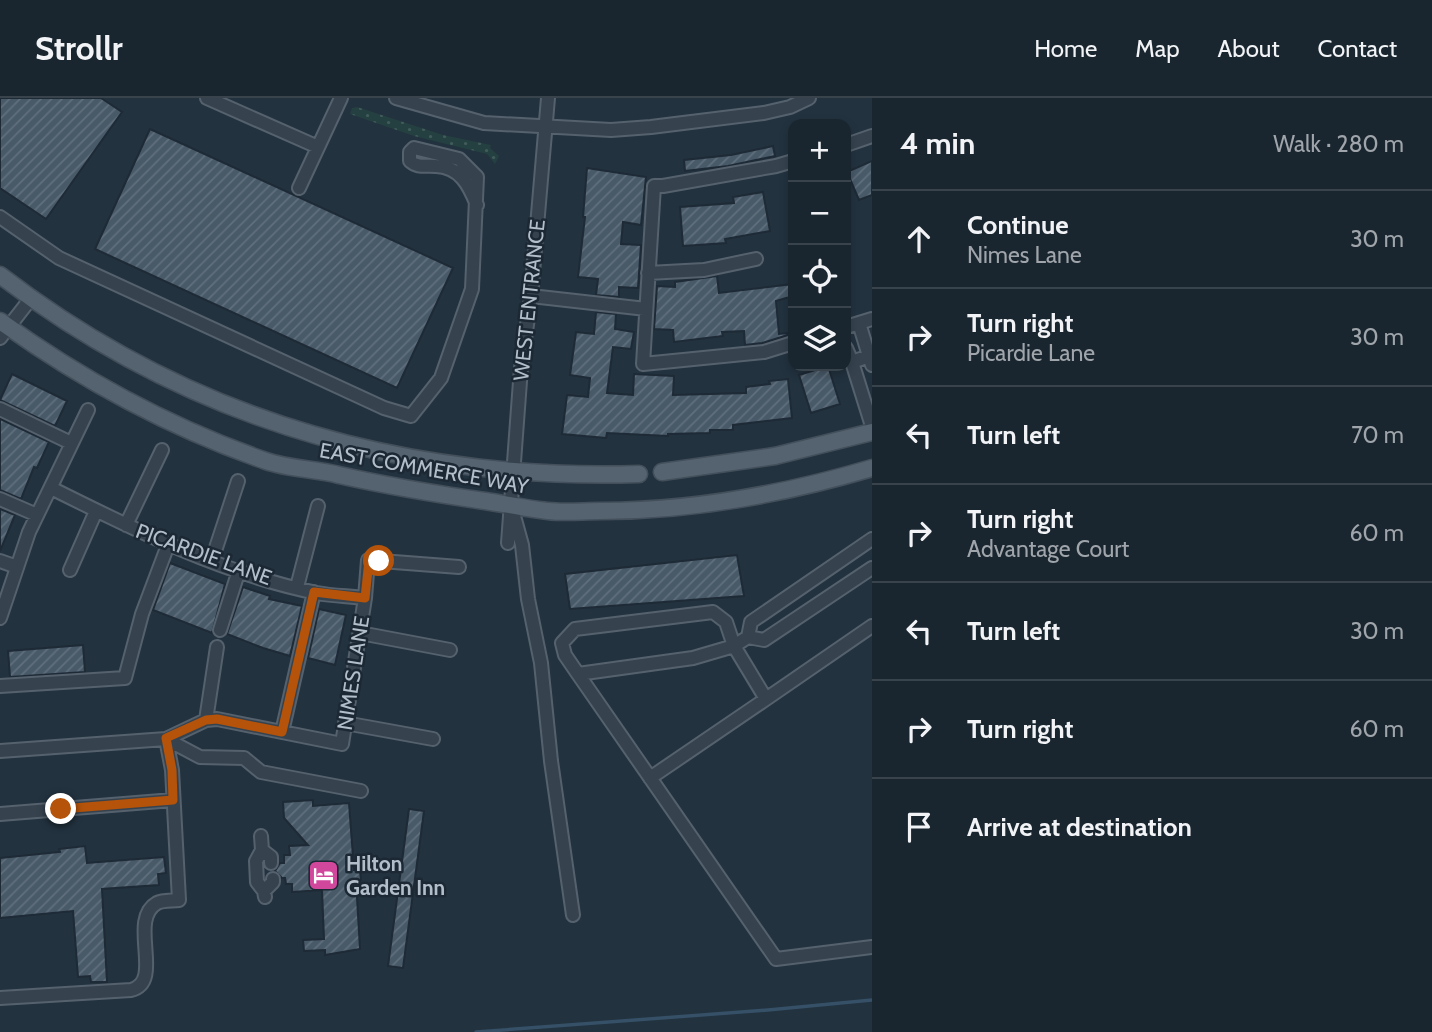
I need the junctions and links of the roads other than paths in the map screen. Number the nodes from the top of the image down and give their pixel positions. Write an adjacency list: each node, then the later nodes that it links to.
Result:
1 (207, 98): 9 (street)
2 (341, 98): 9 (street)
3 (396, 98): 6 (street)
4 (548, 98): 6 (street, WEST ENTRANCE)
5 (808, 98): 6 (street)
6 (544, 128): 17 (street, WEST ENTRANCE)
7 (872, 136): 8 (street)
8 (851, 143)
9 (318, 147): 11 (street)
10 (788, 162): 15 (street)
11 (299, 188)
12 (477, 205): 12 (street); 13 (street)
13 (0, 217)
14 (756, 259): 15 (street)
15 (649, 273): 19 (street)
16 (0, 275): 18 (main road, EAST COMMERCE WAY)
17 (531, 296): 19 (street); 34 (street, WEST ENTRANCE)
18 (32, 297): 23 (street); 34 (main road, EAST COMMERCE WAY)
19 (646, 309): 24 (street)
20 (872, 319): 21 (street)
21 (859, 323): 22 (street); 25 (street)
22 (851, 325)
23 (3, 328): 40 (main road, EAST COMMERCE WAY)
24 (788, 345)
25 (871, 361): 26 (street)
26 (852, 362): 29 (street)
27 (0, 409): 31 (street)
28 (88, 410): 31 (street)
29 (872, 426)
30 (872, 432): 35 (main road, EAST COMMERCE WAY)
31 (71, 443): 38 (street)
32 (162, 450): 44 (street)
33 (872, 468): 40 (main road, EAST COMMERCE WAY)
34 (514, 471): 36 (main road, EAST COMMERCE WAY); 40 (street, WEST ENTRANCE)
35 (662, 472): 36 (street, EAST COMMERCE WAY)
36 (639, 474)
37 (238, 481): 48 (street)
38 (51, 488): 42 (street, PICARDIE LANE); 43 (street)
39 (0, 499): 43 (street)
40 (512, 505): 46 (street); 83 (street)
41 (318, 506): 55 (street)
42 (96, 511): 44 (street, PICARDIE LANE); 54 (street)
43 (37, 515): 50 (street)
44 (126, 526): 47 (street, PICARDIE LANE)
45 (872, 539): 62 (street)
46 (508, 544)
47 (168, 545): 48 (street, PICARDIE LANE); 67 (street)
48 (212, 560): 53 (street, PICARDIE LANE)
49 (0, 561): 50 (street)
50 (18, 567): 58 (street)
51 (459, 567): 57 (street, NIMES LANE)
52 (872, 568): 62 (street)
53 (239, 569): 55 (street, PICARDIE LANE); 60 (street)
54 (70, 570)
55 (297, 587): 56 (street, PICARDIE LANE)
56 (314, 592): 57 (street, PICARDIE LANE); 71 (street)
57 (365, 598): 61 (street, NIMES LANE)
58 (0, 618)
59 (872, 626): 68 (street)
60 (220, 630)
61 (360, 633): 65 (street); 70 (street, NIMES LANE)
62 (748, 637): 63 (street)
63 (734, 646): 66 (street); 66 (street); 68 (street)
64 (217, 647): 69 (street)
65 (450, 650)
66 (578, 674): 75 (street)
67 (0, 686)
68 (766, 699): 75 (street)
69 (206, 720): 71 (street); 72 (street)
70 (345, 723): 71 (street, NIMES LANE); 73 (street)
71 (282, 732)
72 (166, 738): 74 (street); 76 (street); 77 (street)
73 (433, 739)
74 (0, 751)
75 (650, 778): 84 (street)
76 (361, 791)
77 (173, 800): 78 (street); 85 (street)
78 (0, 814)
79 (261, 836): 80 (street)
80 (261, 850): 81 (street); 82 (street)
81 (271, 863)
82 (273, 879)
83 (573, 915)
84 (872, 947)
85 (0, 998)

